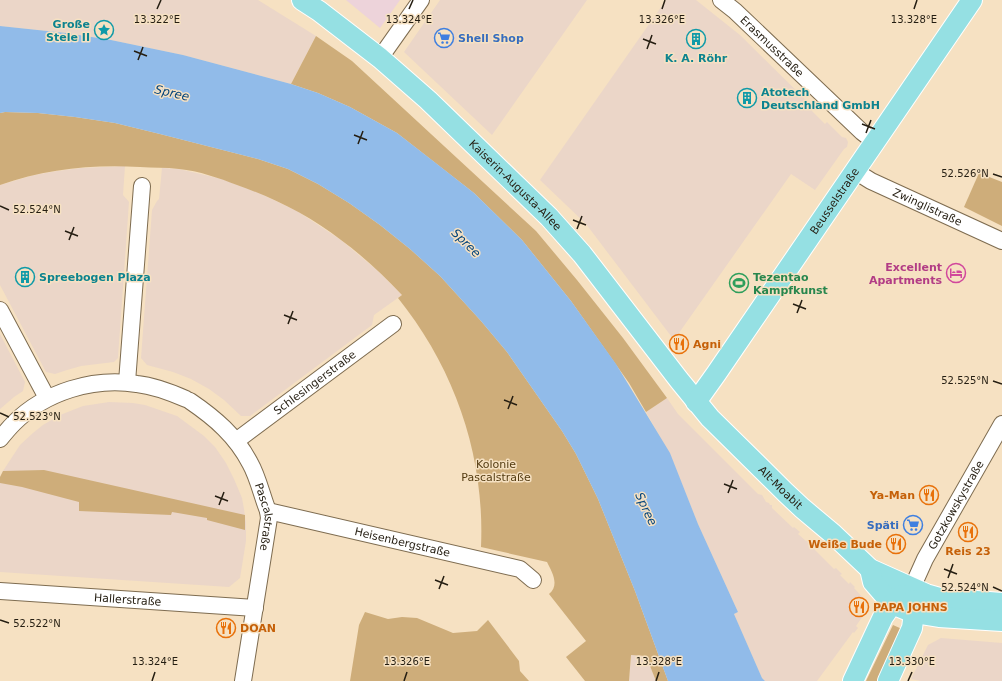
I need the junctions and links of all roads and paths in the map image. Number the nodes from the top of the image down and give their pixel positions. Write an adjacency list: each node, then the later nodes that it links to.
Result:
1 (302, 0): 5 (main road, Kaiserin-Augusta-Allee)
2 (421, 0): 5 (street)
3 (721, 0): 6 (street, Erasmusstraße)
4 (972, 0): 6 (main road, Beusselstraße)
5 (380, 58): 14 (main road, Kaiserin-Augusta-Allee)
6 (875, 142): 7 (main road, Beusselstraße)
7 (855, 171): 9 (street, Zwinglistraße); 14 (main road, Beusselstraße)
8 (142, 186): 12 (street)
9 (1002, 241)
10 (0, 310): 13 (street)
11 (392, 324): 17 (street, Schlesingerstraße)
12 (127, 382): 13 (street, Pascalstraße); 17 (street, Pascalstraße)
13 (47, 398): 16 (street, Pascalstraße)
14 (696, 402): 19 (main road, Alt-Moabit)
15 (1002, 424): 21 (street, Gotzkowskystraße)
16 (0, 439)
17 (236, 441): 18 (street, Pascalstraße)
18 (268, 511): 20 (street, Heisenbergstraße); 25 (street, Pascalstraße)
19 (870, 568): 21 (main road, Alt-Moabit); 23 (main road, Alt-Moabit)
20 (533, 580)
21 (912, 588): 23 (main road, Gotzkowskystraße); 24 (main road, Alt-Moabit); 26 (main road, Gotzkowskystraße)
22 (0, 591): 25 (street, Hallerstraße)
23 (892, 604): 26 (main road, Alt-Moabit); 29 (main road, Gotzkowskystraße)
24 (1002, 604)
25 (255, 608): 28 (street, Pascalstraße)
26 (914, 613): 27 (main road, Alt-Moabit); 30 (main road, Gotzkowskystraße)
27 (1002, 621)
28 (243, 681)
29 (853, 681)
30 (888, 681)

